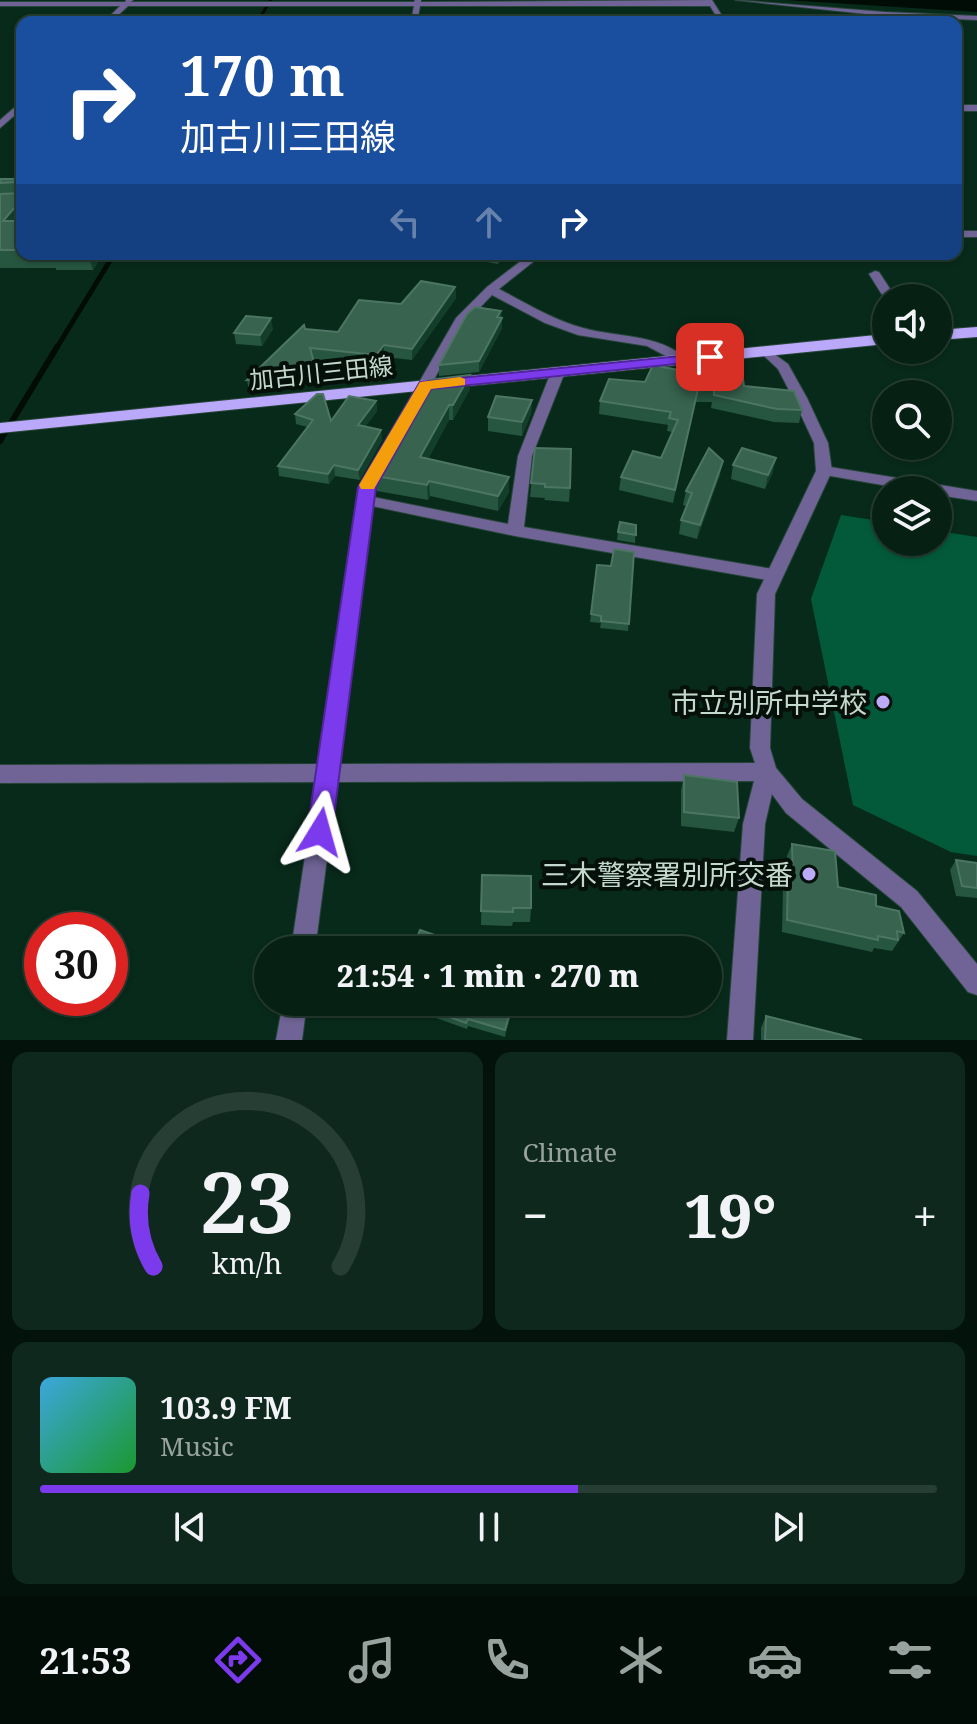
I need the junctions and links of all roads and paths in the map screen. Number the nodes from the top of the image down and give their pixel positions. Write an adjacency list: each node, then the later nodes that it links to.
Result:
1 (738, 0): 7 (street)
2 (128, 2): 3 (street); 5 (street); 6 (street)
3 (418, 2): 4 (street)
4 (710, 2)
5 (0, 4)
6 (113, 16)
7 (931, 16)
8 (16, 111): 9 (street)
9 (0, 125)
10 (529, 260): 13 (street)
11 (875, 274): 12 (street)
12 (881, 284)
13 (491, 290): 18 (street); 20 (street)
14 (977, 332): 15 (main road)
15 (952, 334)
16 (872, 341): 17 (main road, 加古川三田線)
17 (766, 352): 18 (main road, 加古川三田線); 22 (street)
18 (681, 360): 19 (main road, 加古川三田線)
19 (558, 372): 20 (main road, 加古川三田線); 25 (street)
20 (426, 385): 21 (main road, 加古川三田線); 24 (street)
21 (0, 428)
22 (824, 471): 23 (street); 26 (street)
23 (977, 496)
24 (366, 500): 25 (street); 28 (street)
25 (515, 531): 26 (street)
26 (773, 575): 27 (street)
27 (767, 772): 28 (street); 31 (street); 34 (street)
28 (328, 773): 29 (street); 30 (street)
29 (0, 774)
30 (305, 936)
31 (977, 983)
32 (293, 1016): 33 (street)
33 (289, 1040)
34 (740, 1040)

